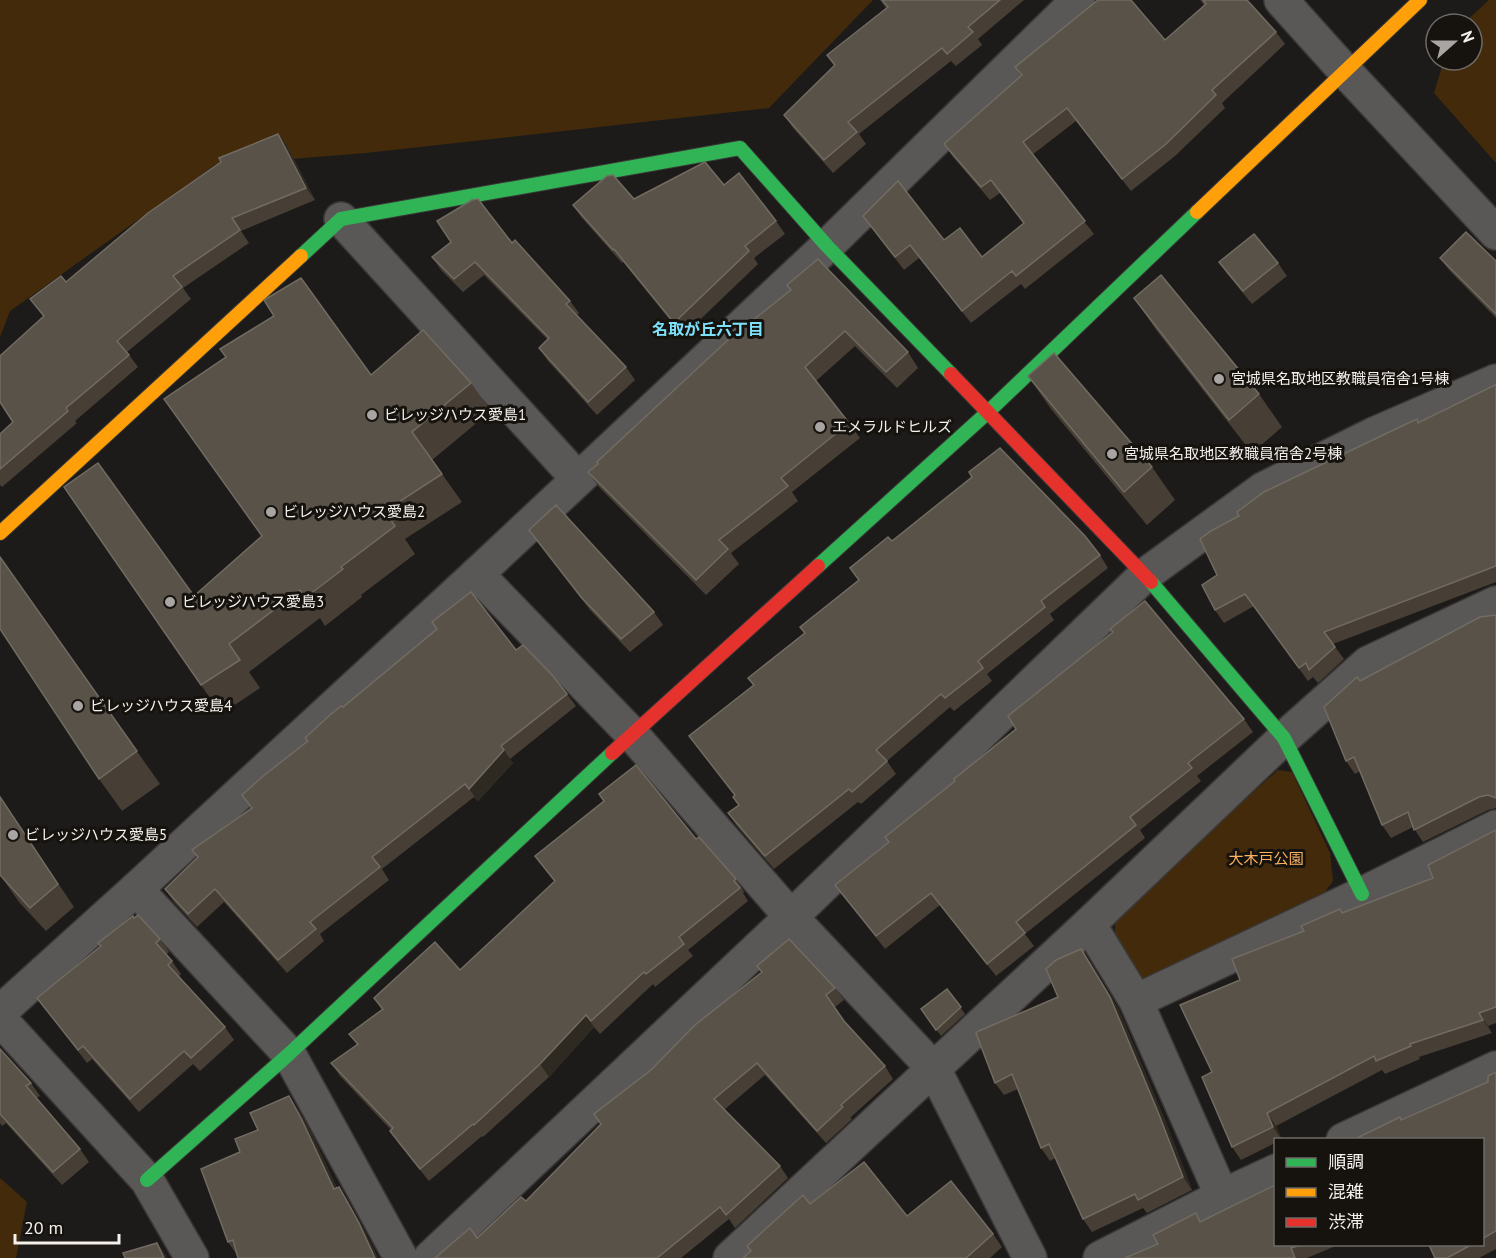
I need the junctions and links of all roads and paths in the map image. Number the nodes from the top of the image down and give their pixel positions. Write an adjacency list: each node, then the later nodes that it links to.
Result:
1 (1078, 0): 7 (street)
2 (1281, 0): 4 (street)
3 (1420, 0): 4 (street)
4 (1344, 70): 6 (street); 9 (street)
5 (341, 219): 7 (street); 10 (street); 11 (street)
6 (1496, 233)
7 (827, 246): 9 (street); 10 (street)
8 (1496, 381): 13 (street)
9 (988, 412): 13 (street); 15 (street)
10 (578, 479): 12 (street)
11 (0, 533)
12 (477, 574): 15 (street); 18 (street)
13 (1145, 575): 16 (street); 20 (street)
14 (1496, 603): 16 (street)
15 (632, 734): 20 (street); 25 (street)
16 (1284, 738): 19 (street); 21 (street)
17 (1496, 827): 19 (street)
18 (136, 889): 23 (street); 25 (street)
19 (1362, 894): 22 (street)
20 (791, 917): 27 (street); 34 (street)
21 (1089, 924): 22 (street); 27 (street)
22 (1136, 1001): 31 (street)
23 (0, 1012)
24 (0, 1019): 30 (street)
25 (289, 1054): 30 (street); 33 (street)
26 (1496, 1068): 28 (street)
27 (934, 1069): 35 (street); 36 (street)
28 (1347, 1138)
29 (1274, 1171): 31 (street)
30 (147, 1180): 32 (street)
31 (1222, 1196): 37 (street)
32 (192, 1258)
33 (401, 1258)
34 (430, 1258)
35 (730, 1258)
36 (1030, 1258)
37 (1100, 1258)

